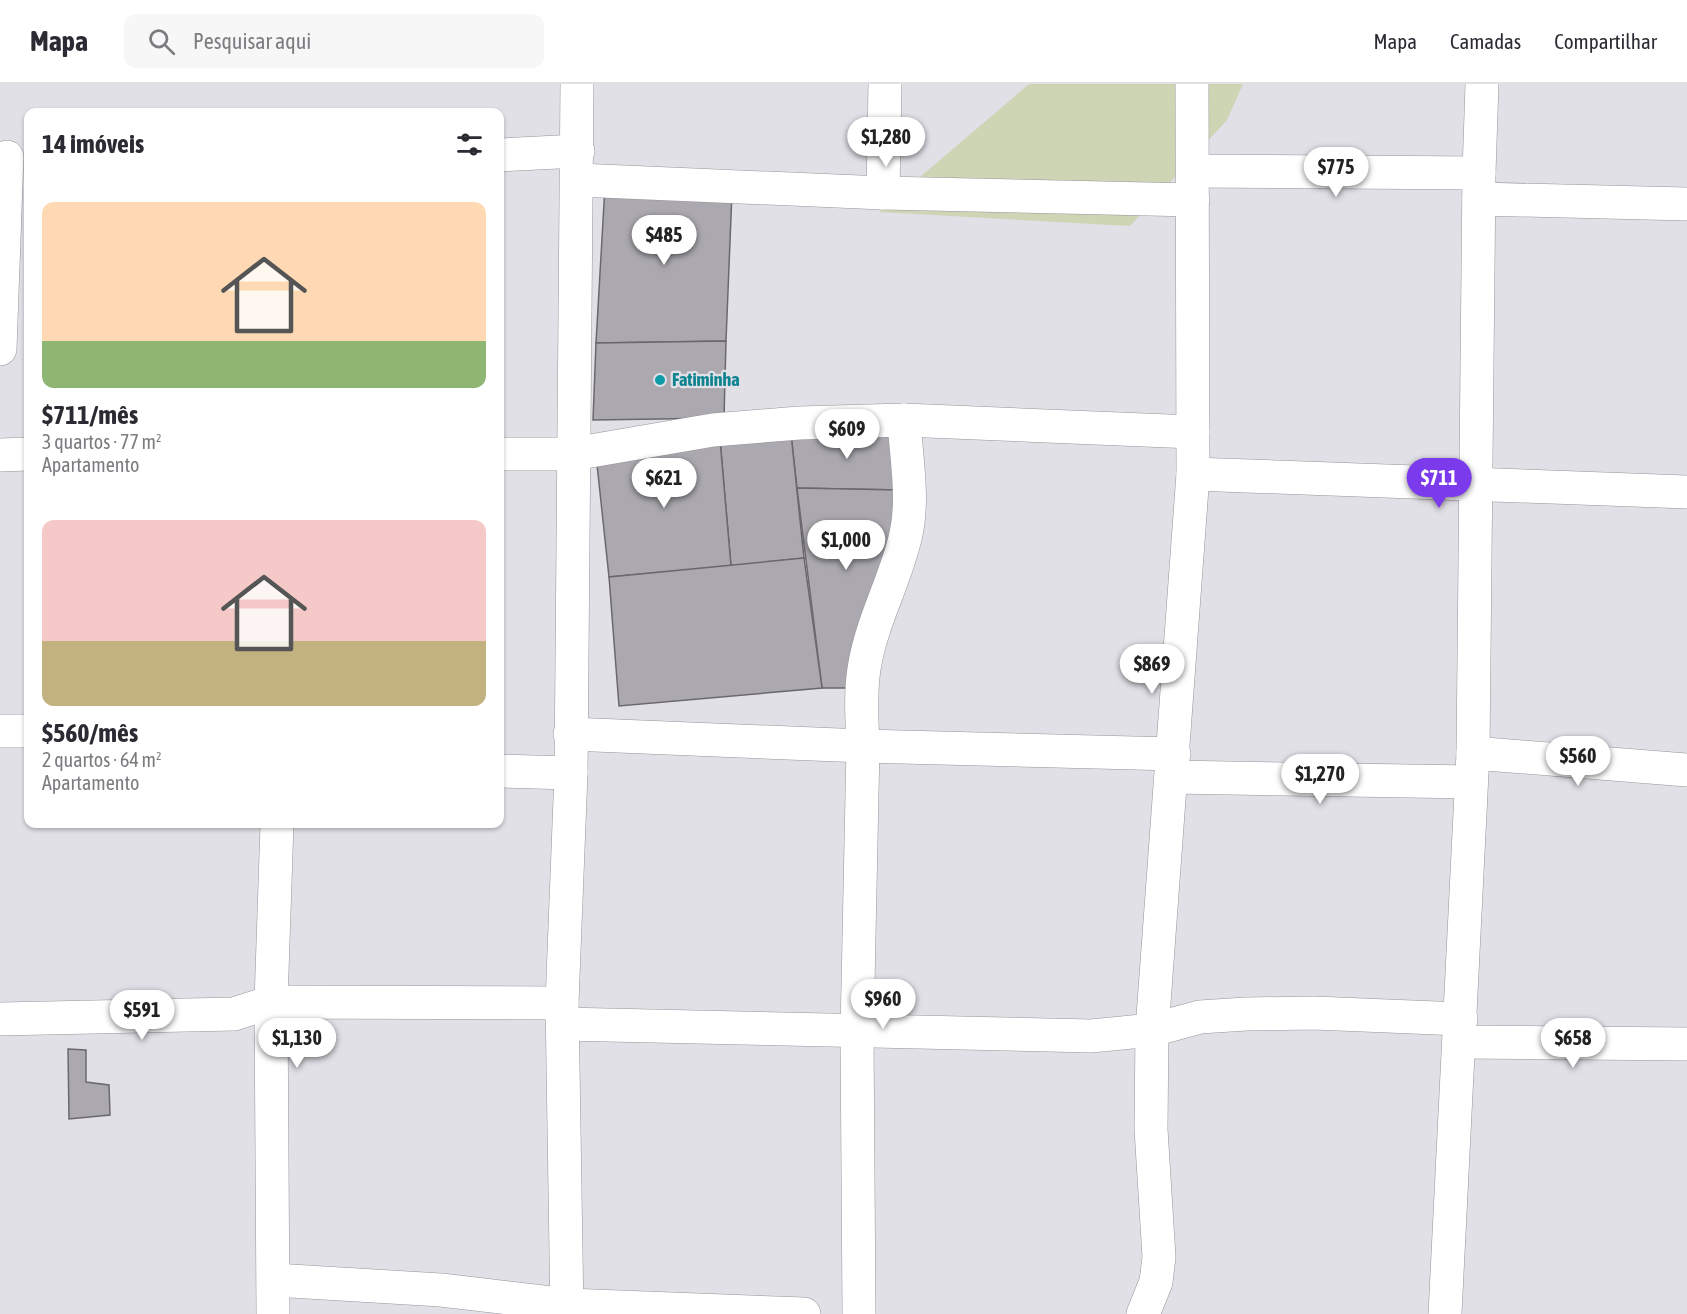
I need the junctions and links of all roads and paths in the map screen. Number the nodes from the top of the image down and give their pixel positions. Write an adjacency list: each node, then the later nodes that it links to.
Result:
1 (577, 84): 7 (street)
2 (885, 84): 10 (street)
3 (1192, 84): 8 (street)
4 (1482, 84): 9 (street)
5 (504, 156): 7 (street)
6 (12, 158): 12 (street)
7 (578, 165): 10 (street); 18 (street)
8 (1193, 186): 9 (street); 10 (street); 14 (street)
9 (1479, 186): 11 (street); 20 (street)
10 (883, 193)
11 (1687, 204)
12 (0, 349)
13 (904, 420): 14 (street); 18 (street); 25 (street)
14 (1193, 432): 19 (street)
15 (0, 454): 16 (street)
16 (24, 454)
17 (504, 454): 18 (street)
18 (573, 454): 24 (street)
19 (1193, 474): 20 (street); 26 (street)
20 (1475, 484): 21 (street); 27 (street)
21 (1687, 492)
22 (0, 731): 23 (street)
23 (24, 731)
24 (570, 734): 25 (street); 30 (street)
25 (863, 746): 26 (street); 37 (street)
26 (1173, 766): 27 (street); 35 (street)
27 (1472, 767): 28 (street); 36 (street)
28 (1687, 770)
29 (504, 771): 30 (street)
30 (571, 773): 33 (street)
31 (277, 828): 32 (street)
32 (271, 1002): 33 (street); 34 (street); 39 (street)
33 (562, 1014): 37 (street); 40 (street)
34 (0, 1019)
35 (1152, 1029): 36 (street); 37 (street); 44 (street)
36 (1461, 1030): 38 (street); 45 (street)
37 (857, 1033): 43 (street)
38 (1687, 1044)
39 (273, 1280): 40 (street); 41 (street)
40 (568, 1310): 42 (street)
41 (273, 1314)
42 (804, 1314)
43 (859, 1314)
44 (1143, 1314)
45 (1445, 1314)

